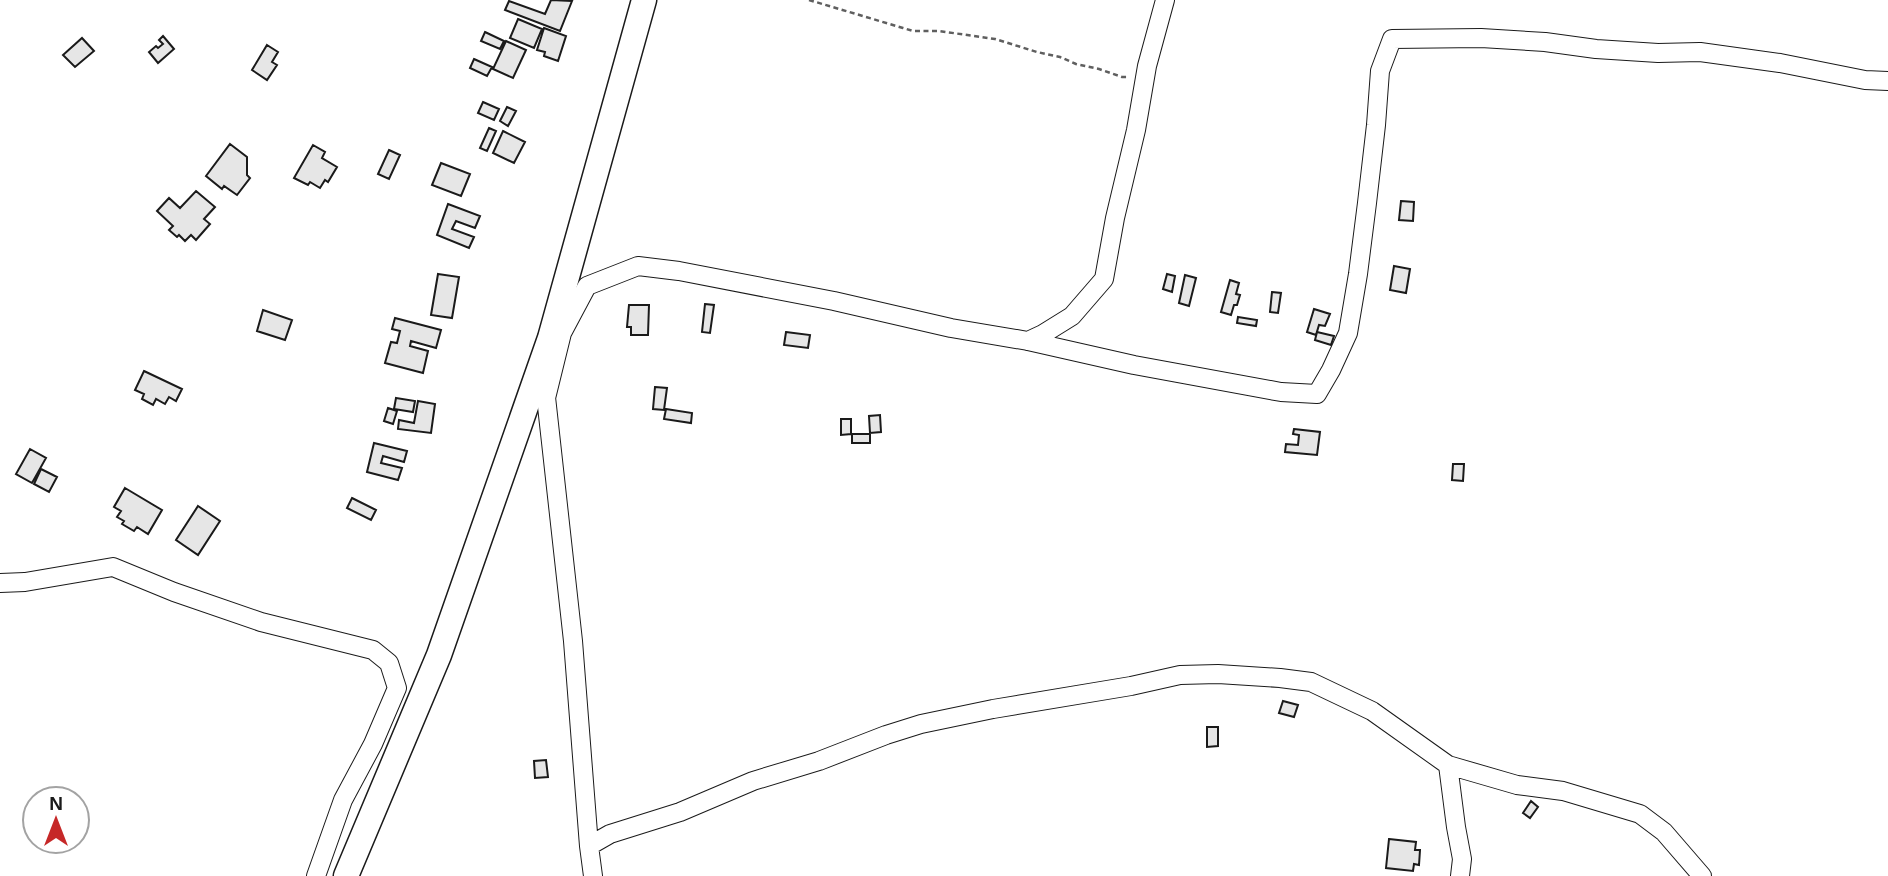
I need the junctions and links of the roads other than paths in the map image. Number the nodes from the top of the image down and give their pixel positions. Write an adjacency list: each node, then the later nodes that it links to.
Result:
1 (644, 0): 5 (highway)
2 (1165, 0): 4 (street)
3 (1888, 80): 4 (street)
4 (1027, 341): 6 (street)
5 (542, 362): 6 (street); 11 (highway)
6 (546, 398): 9 (street)
7 (0, 583): 10 (street)
8 (1448, 765): 9 (street); 13 (street); 14 (street)
9 (589, 846): 12 (street)
10 (316, 876)
11 (346, 876)
12 (593, 876)
13 (1460, 876)
14 (1702, 876)

